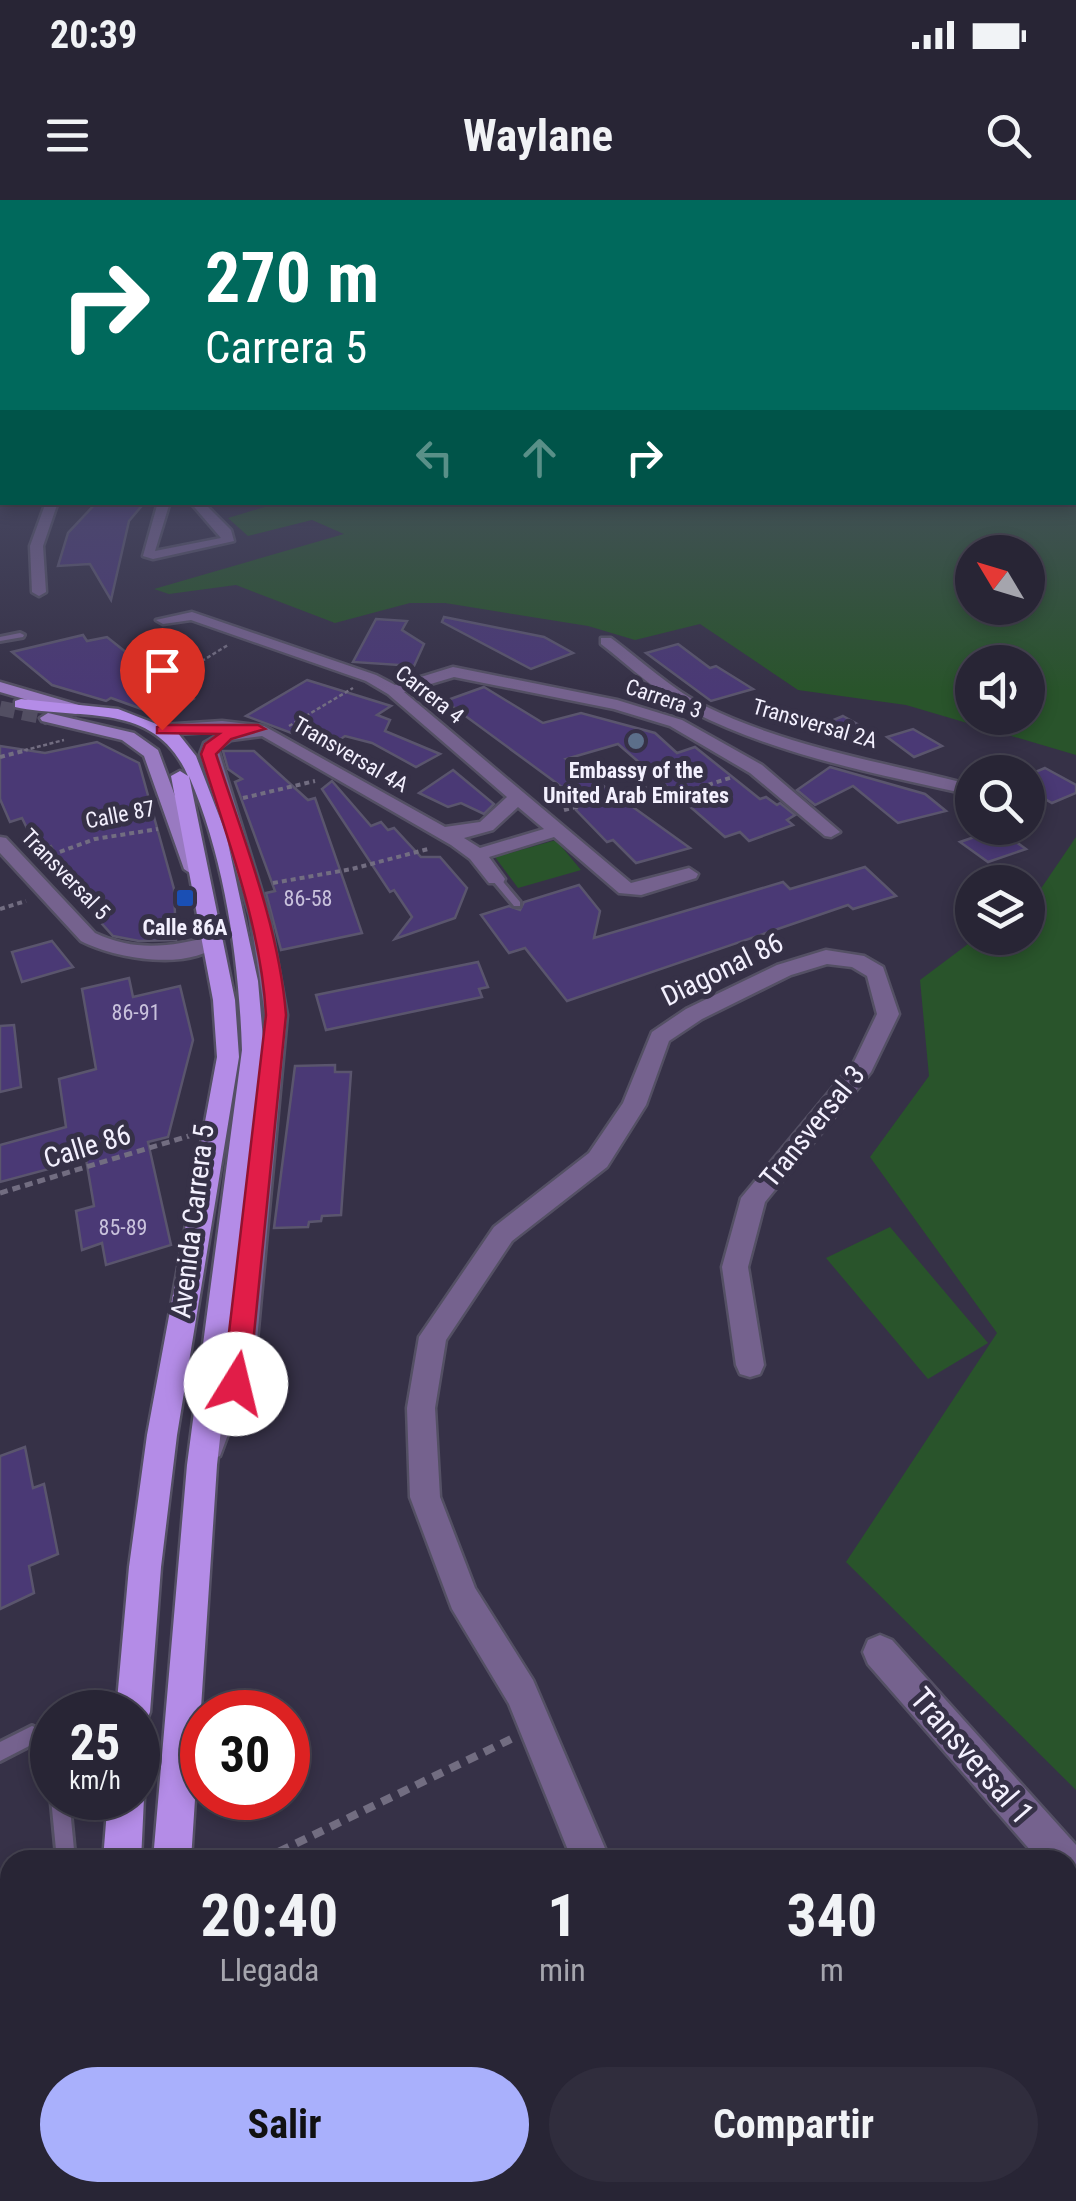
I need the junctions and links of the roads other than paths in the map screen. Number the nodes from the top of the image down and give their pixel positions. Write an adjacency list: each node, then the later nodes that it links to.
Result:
1 (50, 505): 4 (street)
2 (163, 505): 3 (street)
3 (199, 505)
4 (40, 592)
5 (163, 620): 11 (street, Carrera 4)
6 (20, 635): 7 (lane)
7 (0, 639)
8 (606, 641): 9 (street, Transversal 2A)
9 (663, 684): 14 (street); 17 (street, Transversal 2A)
10 (0, 687): 15 (main road)
11 (393, 691): 14 (street, Carrera 3); 24 (street, Carrera 4)
12 (0, 700): 13 (main road)
13 (21, 704): 15 (main road); 32 (main road)
14 (617, 705): 20 (street, Carrera 3)
15 (86, 711): 18 (main road)
16 (48, 718): 32 (main road, Avenida Carrera 5)
17 (725, 720): 20 (street); 21 (street, Transversal 2A)
18 (162, 730): 19 (street, Transversal 4A); 37 (main road, Avenida Carrera 5)
19 (266, 732): 27 (street, Transversal 4A); 37 (street)
20 (700, 734): 22 (street, Carrera 3)
21 (793, 742): 22 (street); 23 (street, Transversal 2A)
22 (756, 769): 26 (street, Carrera 3)
23 (955, 785)
24 (517, 795): 25 (street, Carrera 4); 27 (street)
25 (558, 830): 29 (street); 30 (street, Carrera 4)
26 (831, 832)
27 (450, 836): 29 (street, Transversal 4A)
28 (0, 842): 34 (street, Transversal 5)
29 (477, 856): 31 (street, Transversal 4A)
30 (689, 874)
31 (496, 878): 33 (lane)
32 (203, 900): 34 (main road, Avenida Carrera 5)
33 (517, 904)
34 (212, 942): 39 (main road, Avenida Carrera 5)
35 (856, 960): 36 (street, Transversal 3); 47 (street, Diagonal 86)
36 (750, 1364)
37 (202, 1465): 46 (main road, Avenida Carrera 5)
38 (880, 1652): 48 (street, Transversal 1)
39 (135, 1690)
40 (30, 1737): 41 (lane)
41 (0, 1752)
42 (62, 1820): 44 (lane)
43 (125, 1820): 45 (main road)
44 (65, 1850)
45 (123, 1850)
46 (173, 1850)
47 (587, 1850)
48 (1055, 1850)

